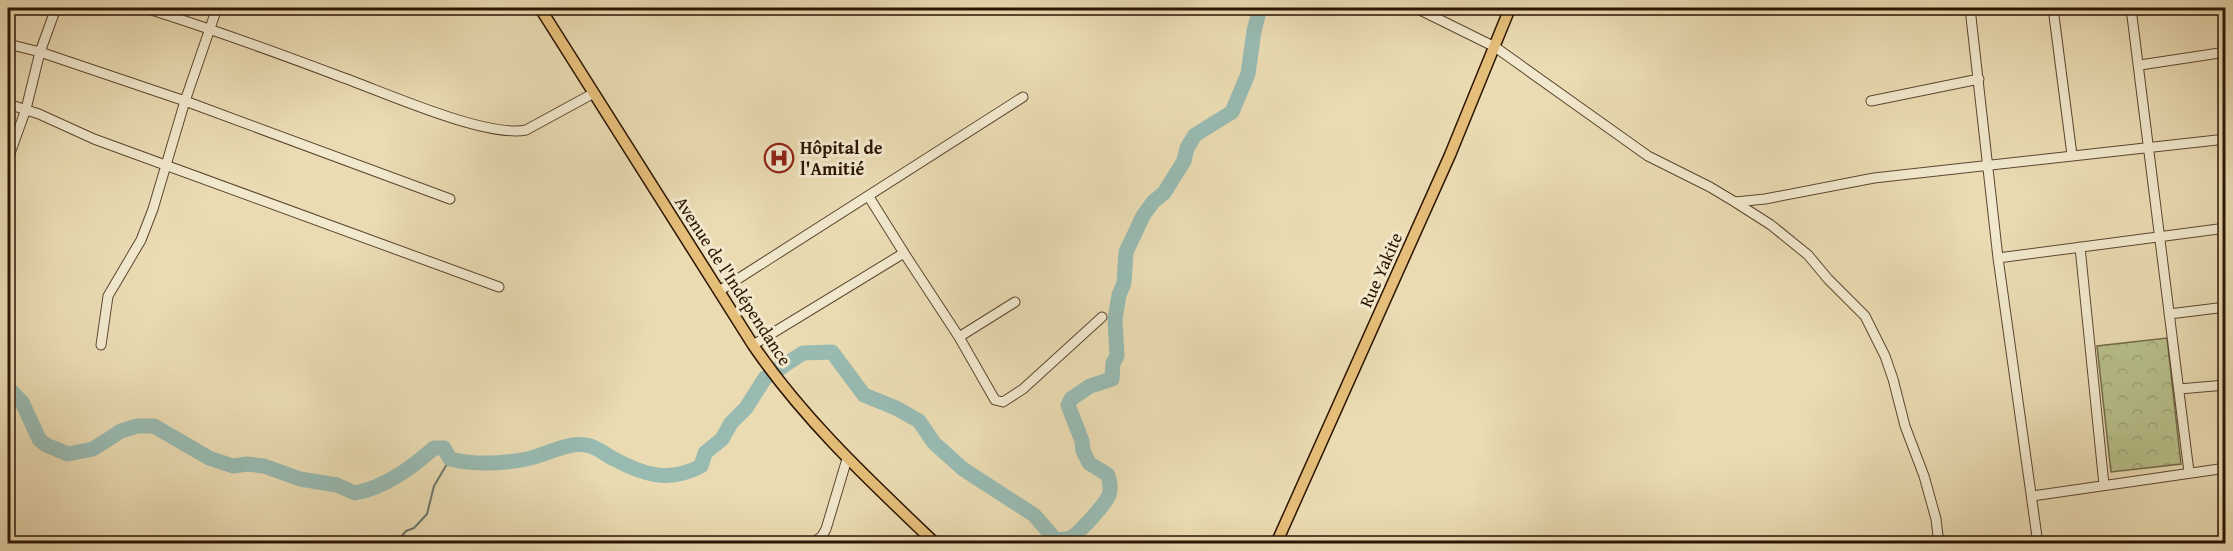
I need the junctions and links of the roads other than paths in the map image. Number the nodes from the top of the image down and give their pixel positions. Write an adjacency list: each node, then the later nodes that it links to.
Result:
1 (56, 8): 13 (street)
2 (145, 8): 10 (street)
3 (217, 8): 10 (street)
4 (540, 8): 17 (main road, Avenue de l'Indépendance)
5 (1416, 8): 12 (street)
6 (1510, 8): 12 (main road, Rue Yakite)
7 (1970, 8): 16 (street)
8 (2053, 8): 25 (street)
9 (2131, 8): 15 (street)
10 (210, 28): 17 (street); 19 (street)
11 (8, 44): 13 (street)
12 (1495, 47): 31 (street); 55 (main road, Rue Yakite)
13 (40, 52): 19 (street); 22 (street)
14 (2226, 52): 15 (street)
15 (2140, 66): 24 (street)
16 (1979, 79): 20 (street); 27 (street)
17 (594, 93): 38 (main road, Avenue de l'Indépendance)
18 (1023, 97): 29 (street)
19 (185, 101): 28 (street); 30 (street)
20 (1871, 101)
21 (8, 104): 22 (street)
22 (26, 109): 26 (street); 28 (street)
23 (2226, 140): 24 (street)
24 (2150, 148): 25 (street); 33 (street)
25 (2073, 155): 27 (street)
26 (8, 159)
27 (1987, 165): 31 (street); 36 (street)
28 (167, 166): 37 (street); 44 (street)
29 (869, 197): 35 (street); 38 (street)
30 (450, 199)
31 (1735, 202): 56 (street)
32 (2226, 228): 33 (street)
33 (2159, 237): 34 (street); 41 (street)
34 (2080, 247): 36 (street); 51 (street)
35 (904, 253): 43 (street); 45 (street)
36 (1998, 258): 52 (street)
37 (499, 287)
38 (719, 291): 45 (main road, Avenue de l'Indépendance)
39 (1015, 302): 43 (street)
40 (2226, 307): 41 (street)
41 (2169, 314): 47 (street)
42 (1102, 317): 43 (street)
43 (959, 337)
44 (100, 345)
45 (753, 345): 48 (main road, Avenue de l'Indépendance)
46 (2226, 385): 47 (street)
47 (2179, 389): 50 (street)
48 (848, 459): 53 (street); 54 (main road, Avenue de l'Indépendance)
49 (2226, 468): 50 (street)
50 (2190, 472): 51 (street)
51 (2104, 485): 52 (street)
52 (2032, 496): 57 (street)
53 (812, 543)
54 (936, 543)
55 (1276, 543)
56 (1939, 543)
57 (2038, 543)

